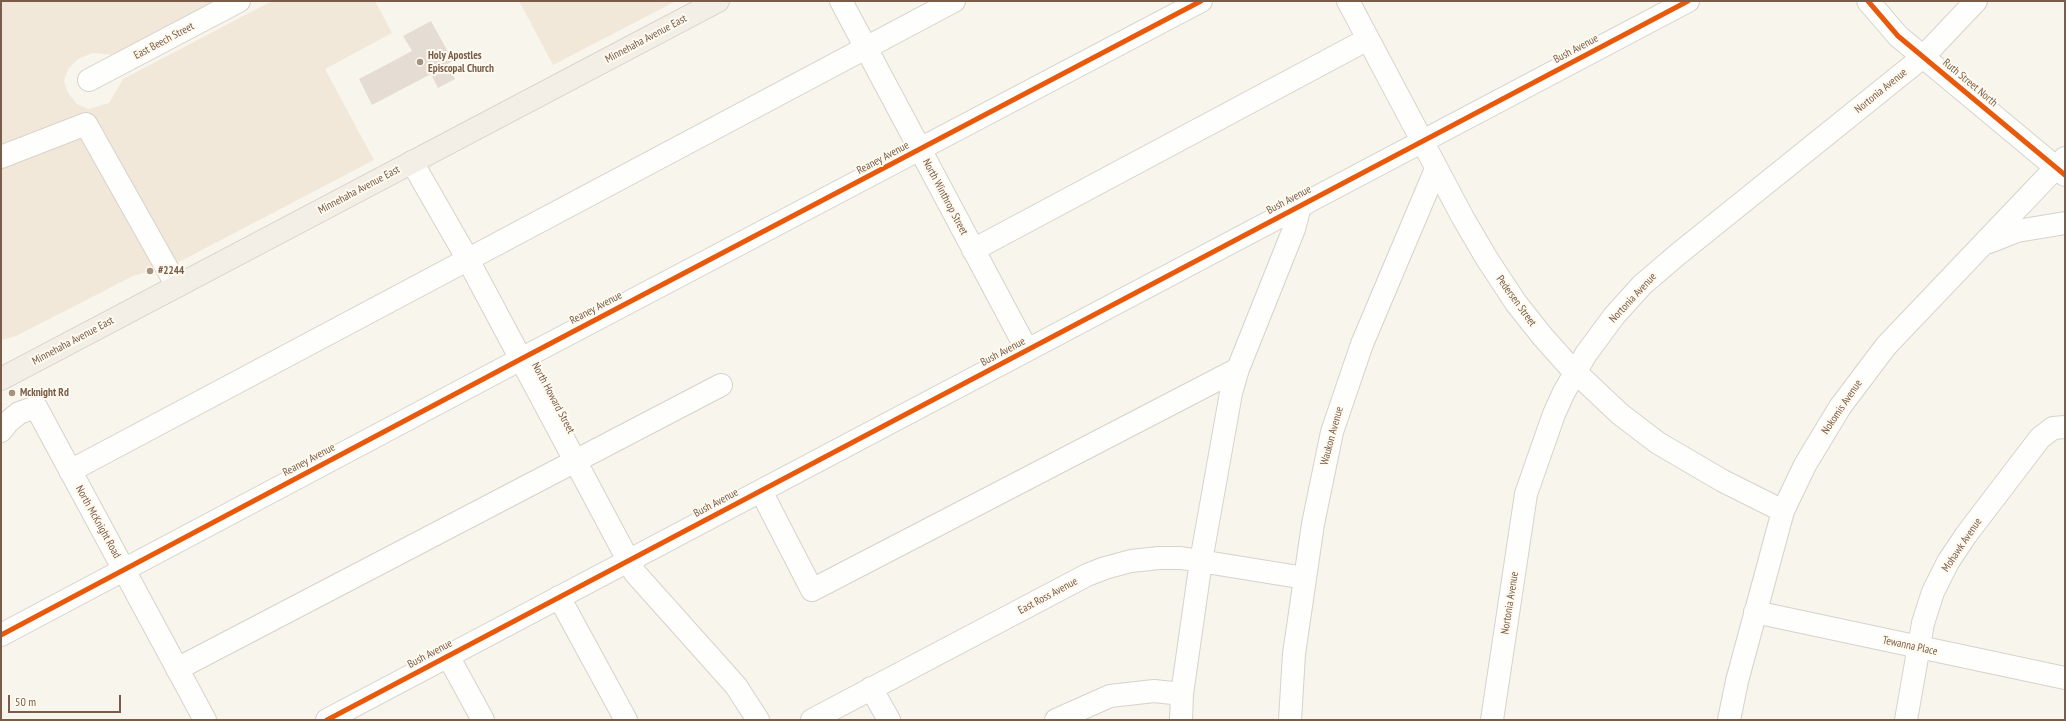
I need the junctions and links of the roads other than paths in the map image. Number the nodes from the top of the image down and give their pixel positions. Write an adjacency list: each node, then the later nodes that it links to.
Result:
1 (239, 1): 13 (street, East Beech Street)
2 (718, 1): 17 (main road, Minnehaha Avenue East)
3 (841, 1): 11 (street, North Winthrop Street)
4 (954, 1): 11 (street)
5 (1201, 1): 15 (street, Reaney Avenue)
6 (1348, 1): 10 (street, Pedersen Street)
7 (1688, 1): 14 (street, Bush Avenue)
8 (1868, 1): 12 (street, Ruth Street North)
9 (1976, 1): 12 (street, Nortonia Avenue)
10 (1368, 39): 14 (street, Pedersen Street); 23 (street)
11 (865, 48): 15 (street, North Winthrop Street); 24 (street)
12 (1923, 57): 18 (street, Ruth Street North); 31 (street, Nortonia Avenue)
13 (89, 80)
14 (1422, 142): 19 (street, Pedersen Street); 20 (street, Bush Avenue)
15 (920, 150): 23 (street, North Winthrop Street); 27 (street, Reaney Avenue)
16 (1, 156): 25 (street)
17 (412, 162): 24 (street, North Howard Street); 25 (main road, Minnehaha Avenue East)
18 (2062, 167): 22 (street, Nokomis Avenue)
19 (1436, 169): 31 (street, Pedersen Street); 43 (street, Waukon Avenue)
20 (1300, 206): 26 (street, Bush Avenue); 30 (street)
21 (2065, 223): 22 (street)
22 (1984, 244): 39 (street, Nokomis Avenue)
23 (973, 250): 26 (street, North Winthrop Street)
24 (467, 258): 27 (street, North Howard Street); 37 (street)
25 (177, 286): 29 (main road, Minnehaha Avenue East)
26 (1027, 350): 38 (street, Bush Avenue)
27 (521, 359): 36 (street, North Howard Street); 42 (street, Reaney Avenue)
28 (1, 366): 29 (main road)
29 (24, 367): 32 (main road, Minnehaha Avenue East)
30 (1238, 369): 38 (street); 41 (street)
31 (1575, 372): 39 (street, Pedersen Street); 63 (street, Nortonia Avenue)
32 (1, 379)
33 (721, 385): 36 (street)
34 (2065, 427): 47 (street, Mohawk Avenue)
35 (1, 431): 37 (street, North McKnight Road)
36 (575, 462): 40 (street, North Howard Street); 49 (street)
37 (70, 471): 42 (street, North McKnight Road)
38 (761, 491): 40 (street, Bush Avenue)
39 (1783, 511): 45 (street, Nokomis Avenue)
40 (628, 561): 44 (street, Bush Avenue); 57 (street, North Howard Street)
41 (1201, 561): 43 (street, East Ross Avenue); 51 (street, East Ross Avenue); 52 (street)
42 (125, 571): 46 (street, Reaney Avenue); 49 (street, North McKnight Road)
43 (1305, 578): 62 (street, Waukon Avenue)
44 (559, 597): 48 (street, Bush Avenue); 56 (street)
45 (1755, 612): 47 (street, Tewanna Place); 64 (street, Nokomis Avenue)
46 (1, 635)
47 (1918, 648): 50 (street, Tewanna Place); 65 (street, Mohawk Avenue)
48 (448, 656): 53 (street, Bush Avenue); 55 (street)
49 (178, 669): 54 (street, North McKnight Road)
50 (2065, 678)
51 (871, 688): 58 (street, East Ross Avenue); 59 (street)
52 (1182, 694): 60 (street); 61 (street)
53 (336, 718)
54 (205, 720)
55 (482, 720)
56 (626, 720)
57 (758, 720)
58 (812, 720)
59 (889, 720)
60 (1056, 720)
61 (1180, 720)
62 (1290, 720)
63 (1492, 720)
64 (1729, 720)
65 (1906, 720)

